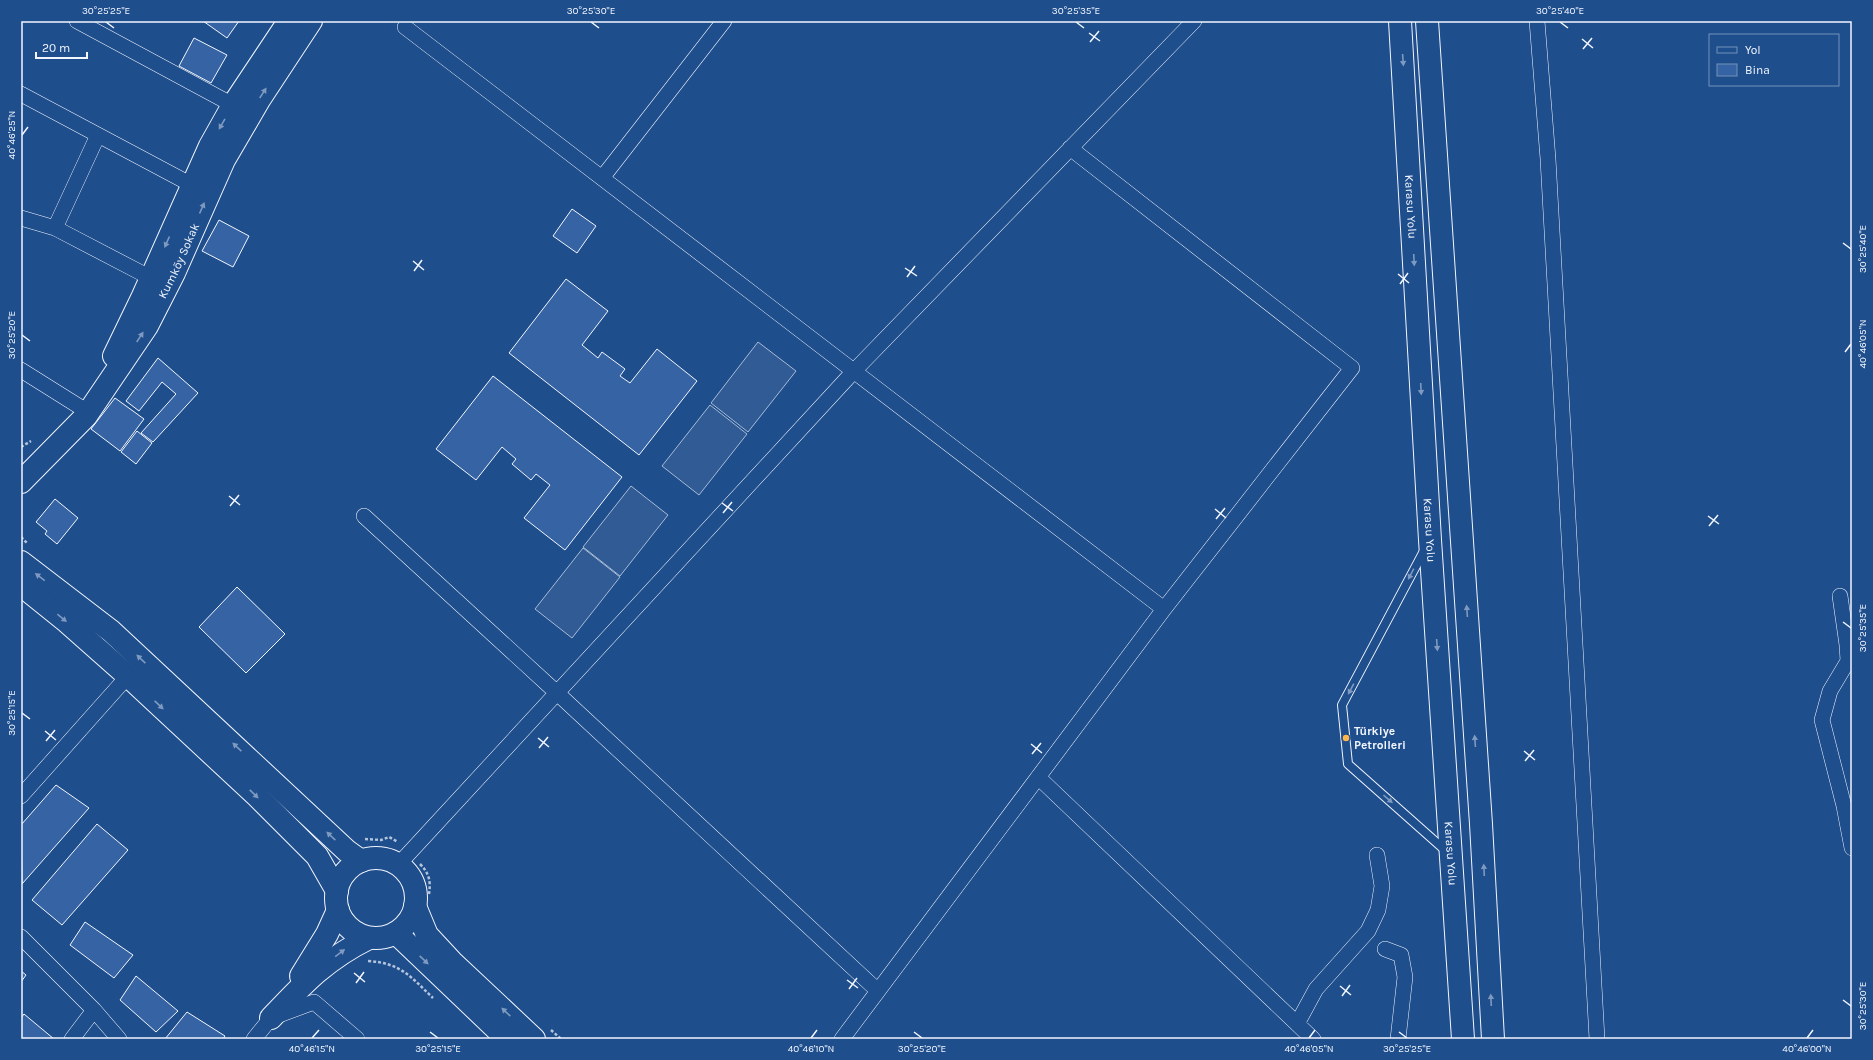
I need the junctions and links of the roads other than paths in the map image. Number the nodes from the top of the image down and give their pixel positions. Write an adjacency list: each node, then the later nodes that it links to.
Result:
1 (77, 21): 11 (street)
2 (289, 21): 11 (main road, Kumköy Sokak)
3 (311, 21): 23 (main road, Kumköy Sokak, one-way to 3)
4 (724, 21): 14 (street)
5 (1194, 21): 13 (street)
6 (1400, 21): 25 (main road, Karasu Yolu, one-way to 25)
7 (1426, 21): 59 (main road, one-way to 7)
8 (1536, 21): 60 (street)
9 (400, 23): 14 (street)
10 (21, 94): 12 (street)
11 (233, 104): 15 (main road, Kumköy Sokak, one-way to 15)
12 (98, 135): 15 (street); 17 (street)
13 (1070, 148): 20 (street); 29 (street)
14 (602, 178): 20 (street)
15 (192, 185): 18 (main road, Kumköy Sokak, one-way to 18)
16 (21, 218): 17 (street)
17 (55, 228): 18 (street)
18 (151, 278): 21 (main road, Kumköy Sokak)
19 (21, 370): 21 (street)
20 (854, 371): 29 (street); 31 (street)
21 (80, 407): 22 (main road, Kumköy Sokak)
22 (21, 460)
23 (21, 482)
24 (364, 516): 31 (street)
25 (1430, 540): 35 (main road, Karasu Yolu, one-way to 35); 35 (lane, one-way to 35)
26 (21, 562): 37 (main road, one-way to 26)
27 (21, 585): 30 (main road, one-way to 30)
28 (1840, 596): 34 (street)
29 (1164, 608): 32 (street)
30 (128, 676): 33 (street); 39 (main road, one-way to 39)
31 (556, 692): 38 (street); 45 (street)
32 (1038, 777): 45 (street); 48 (street)
33 (21, 796)
34 (1852, 848)
35 (1450, 854): 58 (main road, Karasu Yolu)
36 (1377, 855): 48 (street)
37 (361, 861): 38 (main road); 39 (main road)
38 (399, 864): 40 (main road)
39 (337, 901): 43 (main road); 47 (main road)
40 (422, 901): 41 (main road); 49 (main road, one-way to 40)
41 (396, 933): 43 (main road); 54 (main road, one-way to 54)
42 (21, 937): 46 (street)
43 (369, 938): 47 (main road, one-way to 43)
44 (1385, 949): 57 (street)
45 (878, 991): 55 (street)
46 (94, 1010): 50 (street); 51 (street)
47 (271, 1018): 52 (street); 53 (street)
48 (1297, 1024): 56 (street)
49 (542, 1034)
50 (72, 1039)
51 (119, 1039)
52 (254, 1039)
53 (357, 1039)
54 (507, 1039)
55 (842, 1039)
56 (1313, 1039)
57 (1398, 1039)
58 (1463, 1039)
59 (1493, 1039)
60 (1597, 1039)

